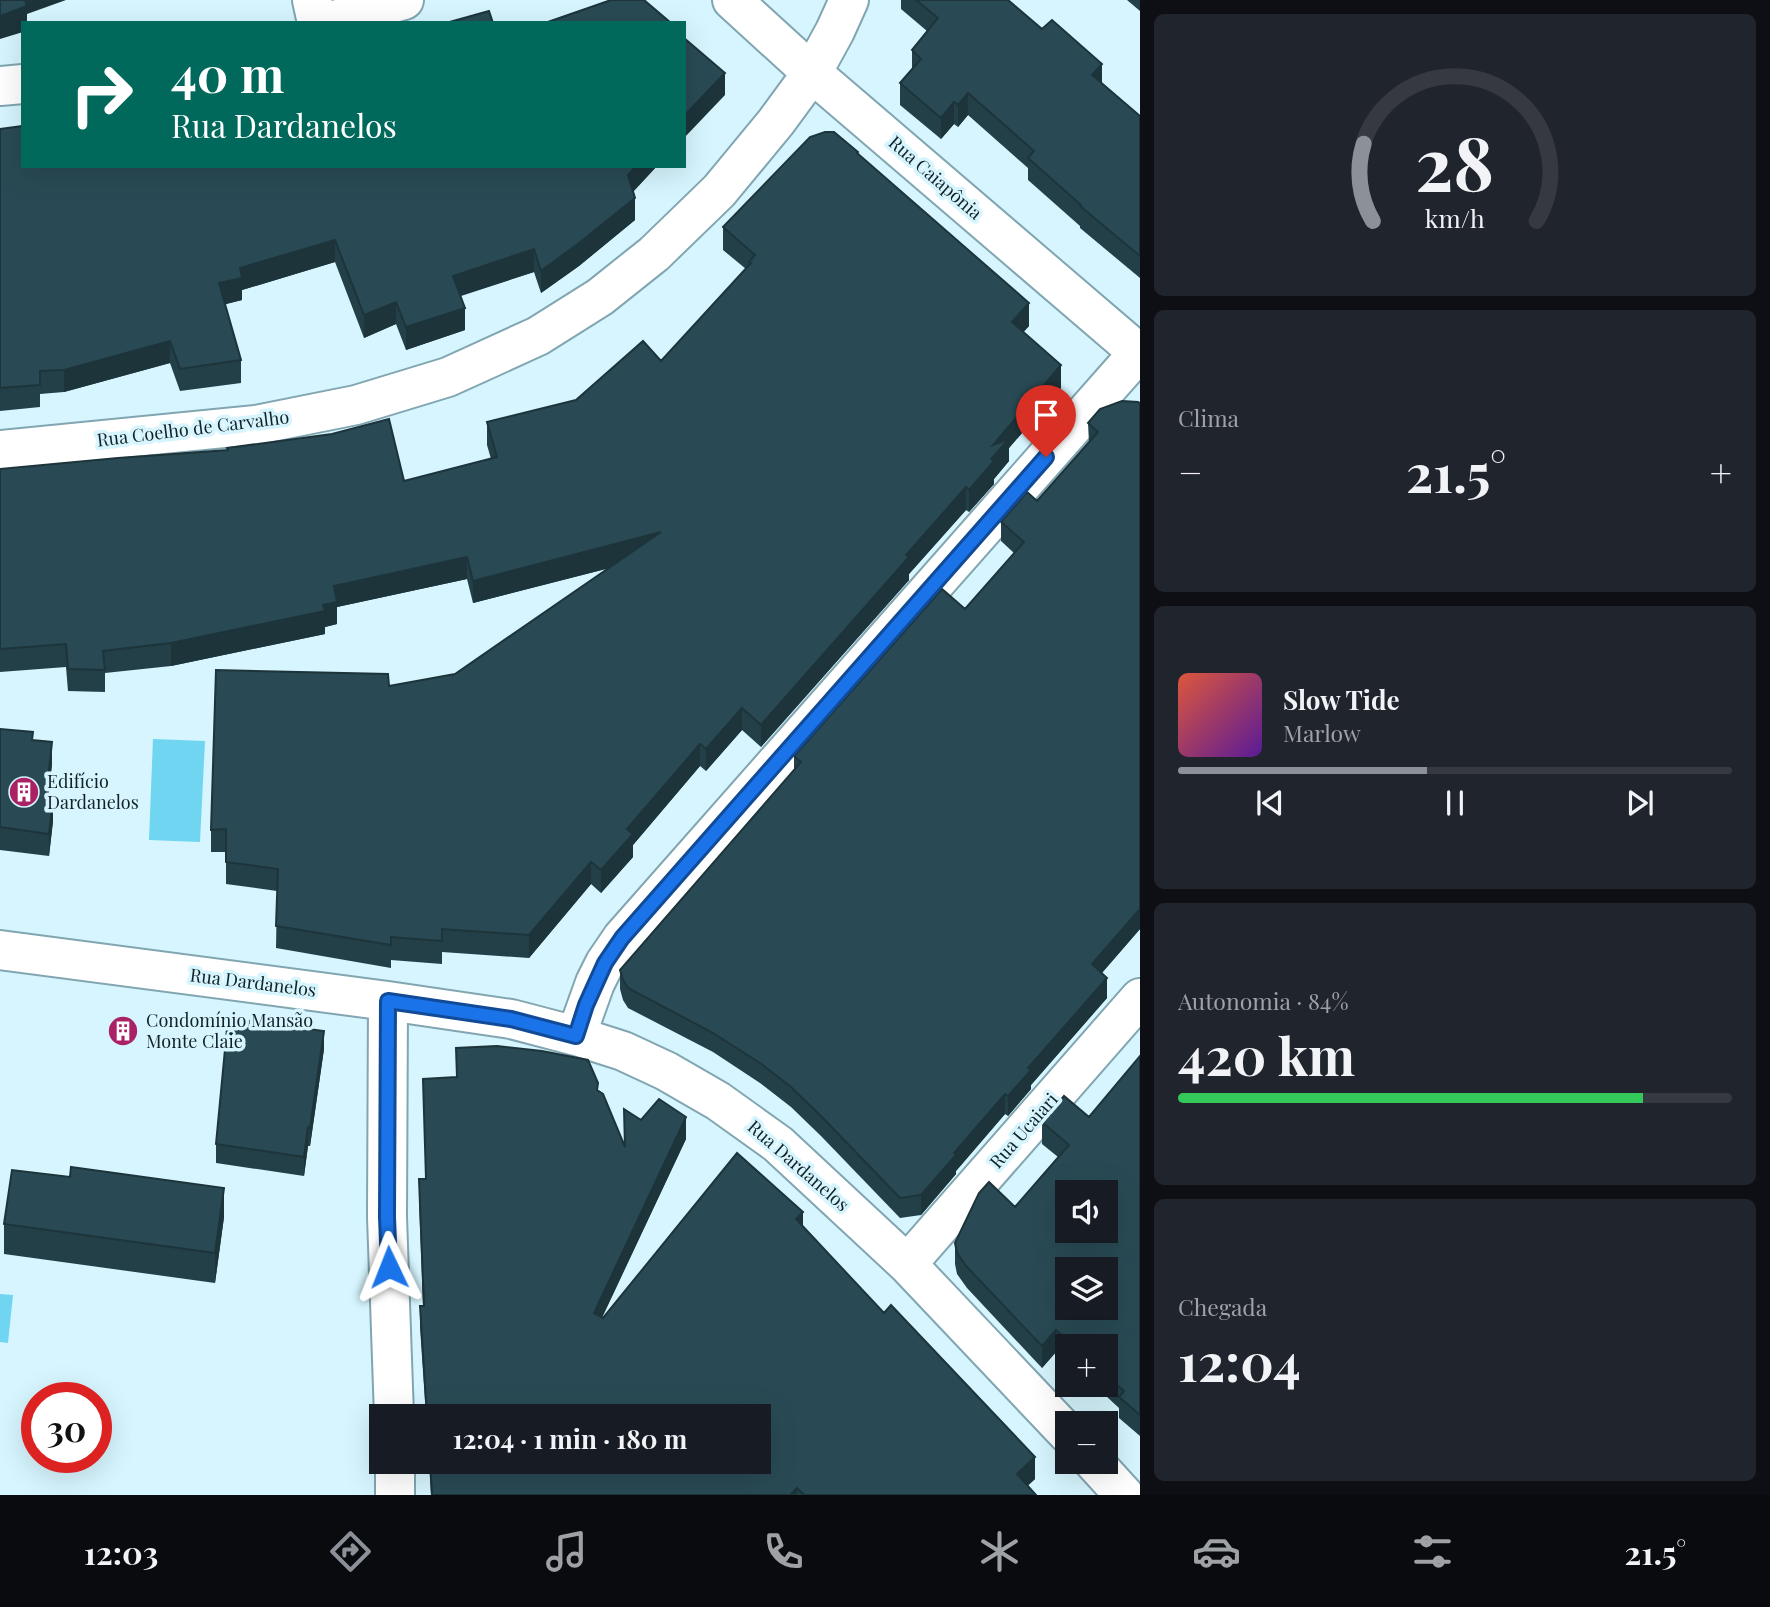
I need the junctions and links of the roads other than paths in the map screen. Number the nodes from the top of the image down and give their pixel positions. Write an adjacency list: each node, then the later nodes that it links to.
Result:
1 (312, 0): 5 (street)
2 (404, 0): 6 (street)
3 (732, 0): 7 (street, Rua Caiapônia)
4 (849, 0): 7 (street, Rua Coelho de Carvalho)
5 (317, 21)
6 (331, 21)
7 (812, 73): 10 (street, Rua Caiapônia); 11 (street, Rua Coelho de Carvalho)
8 (21, 84): 9 (street)
9 (0, 86)
10 (1140, 353): 15 (street)
11 (0, 450)
12 (0, 950): 14 (street, Rua Dardanelos)
13 (1140, 998): 16 (street, Rua Ucaiari)
14 (388, 1001): 15 (street, Rua Dardanelos); 17 (street)
15 (576, 1036): 16 (street, Rua Dardanelos)
16 (907, 1264): 18 (street, Rua Dardanelos)
17 (394, 1404)
18 (1055, 1420)
19 (395, 1474): 21 (street)
20 (1105, 1474): 22 (street)
21 (395, 1495)
22 (1124, 1495)

